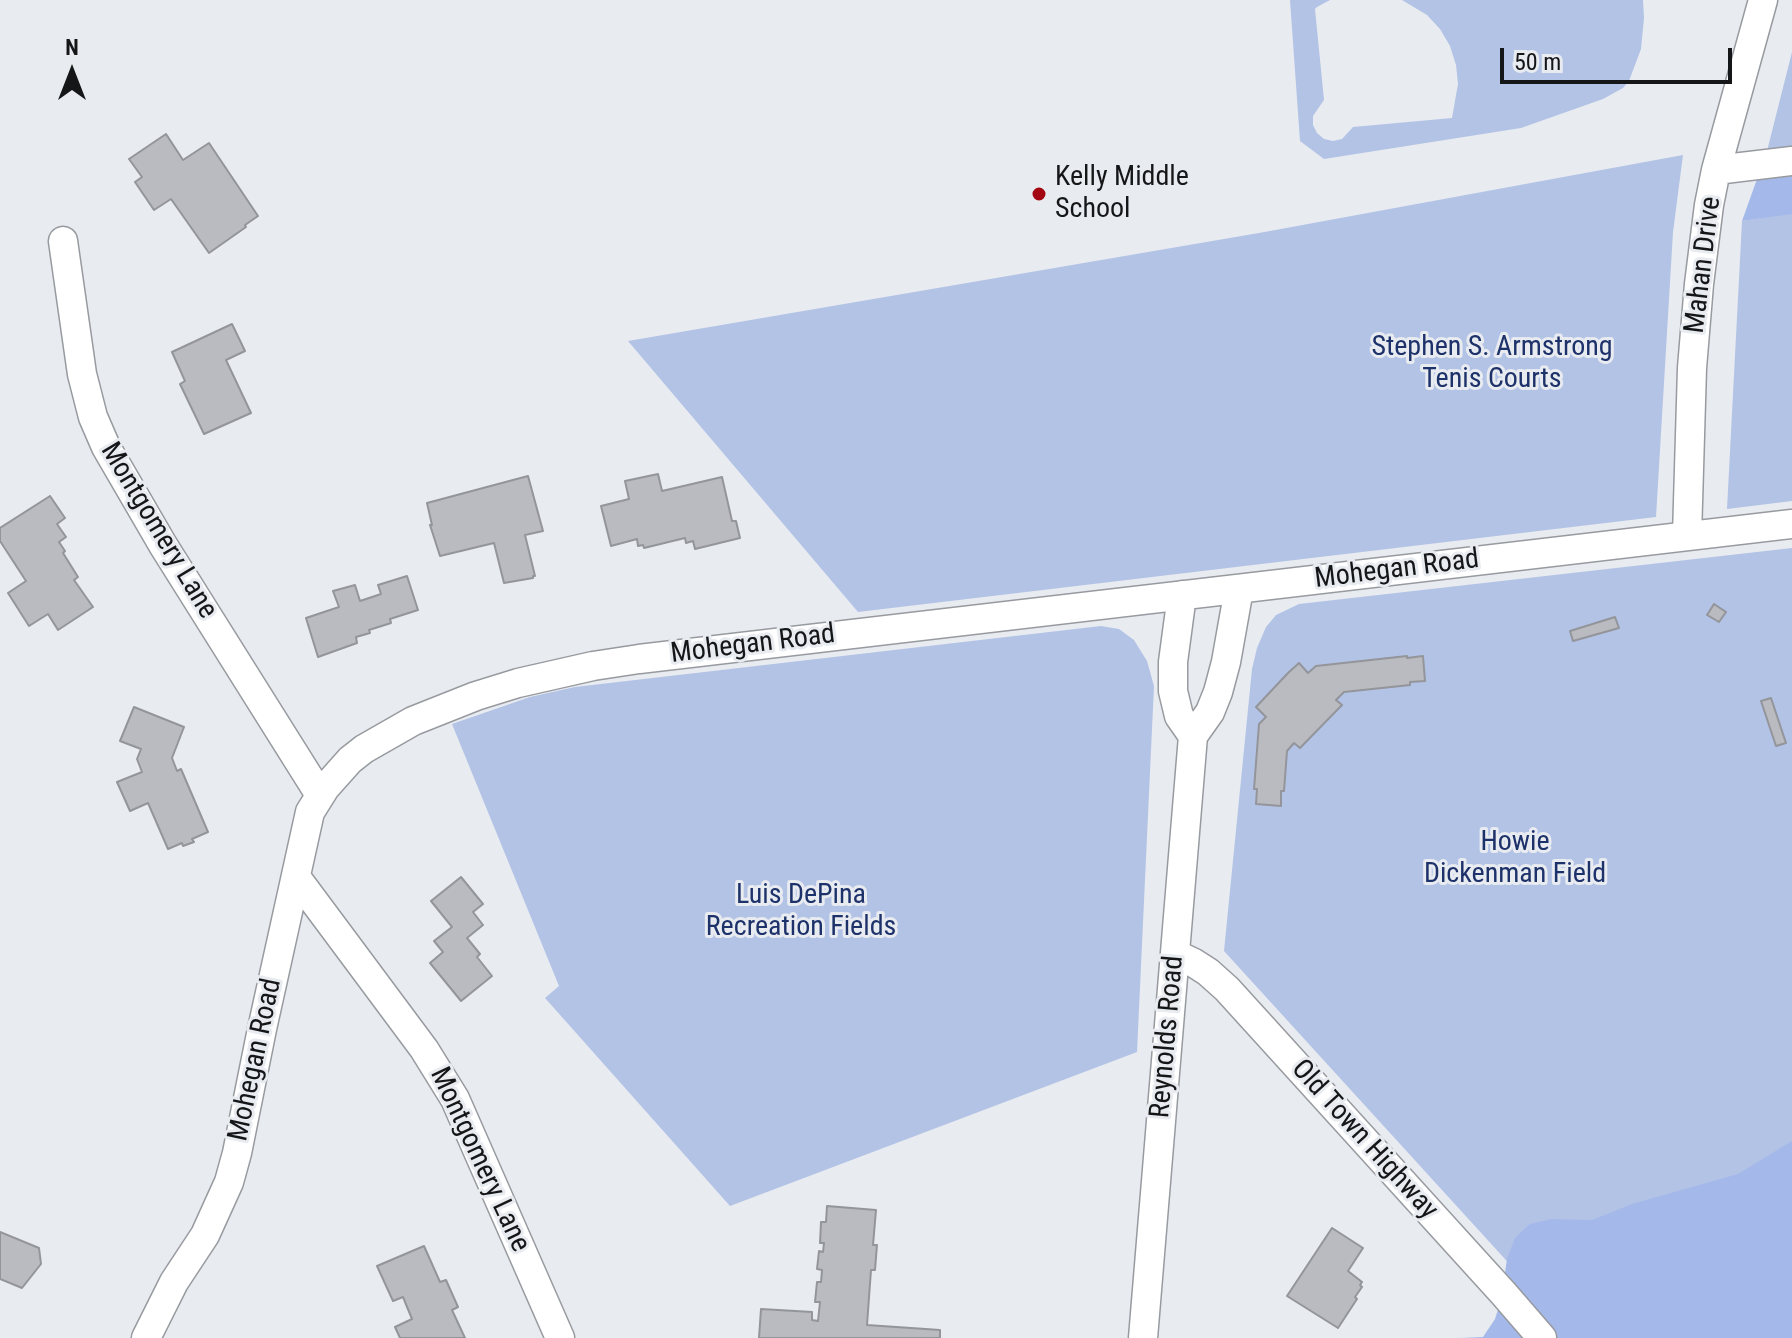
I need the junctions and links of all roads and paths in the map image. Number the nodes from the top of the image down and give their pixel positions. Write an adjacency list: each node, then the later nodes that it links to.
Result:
1 (1763, 0): 3 (street, Mahan Drive)
2 (1792, 161): 3 (street)
3 (1716, 170): 6 (street, Mahan Drive)
4 (63, 241): 10 (street, Montgomery Lane)
5 (1792, 524): 6 (street, Mohegan Road)
6 (1687, 536): 7 (street, Mohegan Road)
7 (1239, 589): 8 (street, Mohegan Road); 9 (street, Reynolds Road)
8 (1182, 595): 9 (street); 10 (street, Mohegan Road)
9 (1193, 736): 12 (street, Reynolds Road)
10 (320, 795): 11 (street, Mohegan Road)
11 (296, 877): 13 (street, Mohegan Road); 14 (street, Montgomery Lane)
12 (1175, 954): 15 (street, Reynolds Road); 16 (street, Old Town Highway)
13 (146, 1338)
14 (560, 1338)
15 (1143, 1338)
16 (1542, 1338)

